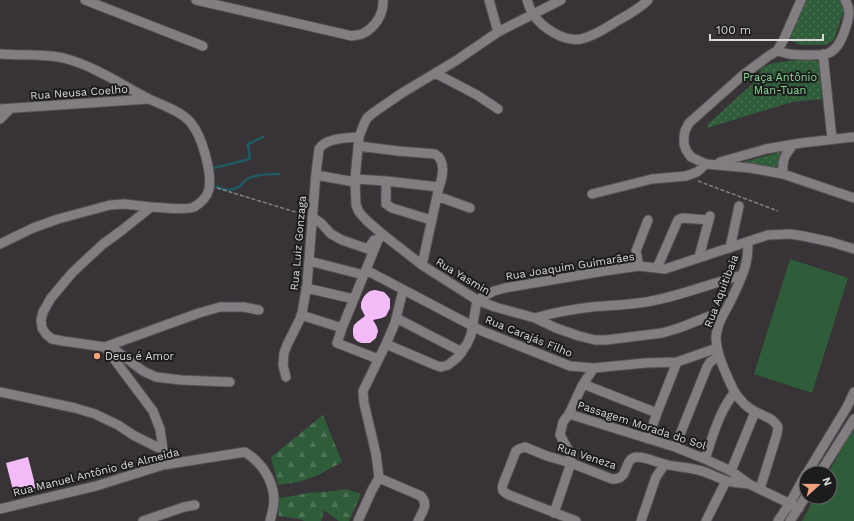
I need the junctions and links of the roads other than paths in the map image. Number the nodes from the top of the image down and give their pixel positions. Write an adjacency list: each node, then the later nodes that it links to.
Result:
1 (85, 0): 12 (street)
2 (196, 0): 3 (street)
3 (383, 0)
4 (489, 0): 11 (street)
5 (527, 0): 10 (street)
6 (561, 0): 10 (street)
7 (648, 0): 10 (street)
8 (801, 0): 13 (street)
9 (845, 0): 15 (street)
10 (532, 14): 11 (street)
11 (498, 32): 16 (street)
12 (203, 46)
13 (777, 52): 15 (street); 26 (street)
14 (0, 54): 17 (street)
15 (823, 54): 23 (street)
16 (435, 73): 20 (street); 24 (street)
17 (149, 99): 19 (street, Rua Neusa Coelho); 36 (street)
18 (0, 109): 19 (street, Rua Neusa Coelho)
19 (10, 109): 21 (street)
20 (498, 109)
21 (0, 119)
22 (854, 137): 23 (street)
23 (832, 139): 25 (street)
24 (359, 142): 27 (street, Rua Luiz Gonzaga); 29 (street); 31 (street, Rua Yasmin)
25 (793, 145): 26 (street); 28 (street)
26 (716, 164): 28 (street); 32 (street)
27 (316, 174): 29 (street); 38 (street, Rua Luiz Gonzaga)
28 (783, 174): 34 (street)
29 (355, 180): 30 (street); 41 (street)
30 (386, 180): 31 (street); 39 (street)
31 (439, 186): 33 (street, Rua Yasmin)
32 (592, 194)
33 (437, 196): 37 (street); 39 (street, Rua Yasmin)
34 (854, 198)
35 (739, 206): 44 (street)
36 (151, 207): 43 (street); 65 (street)
37 (470, 208)
38 (312, 217): 41 (street); 47 (street, Rua Luiz Gonzaga)
39 (431, 220): 48 (street, Rua Yasmin)
40 (648, 220): 49 (street)
41 (380, 236): 48 (street); 51 (street)
42 (748, 242): 44 (street, Rua Joaquim Guimarães); 45 (street, Rua Joaquim Guimarães); 52 (street, Rua Aquitibaia)
43 (0, 244)
44 (730, 248): 46 (street, Rua Joaquim Guimarães)
45 (854, 249)
46 (699, 258): 50 (street, Rua Joaquim Guimarães); 50 (street)
47 (309, 261): 51 (street, Rua Carajás Filho); 53 (street, Rua Luiz Gonzaga)
48 (422, 265): 56 (street, Rua Yasmin)
49 (639, 266): 50 (street, Rua Joaquim Guimarães); 56 (street, Rua Joaquim Guimarães)
50 (657, 268)
51 (365, 273): 54 (street, Rua Carajás Filho); 55 (street)
52 (742, 275): 58 (street, Rua Aquitibaia); 61 (street)
53 (306, 288): 55 (street); 59 (street, Rua Luiz Gonzaga)
54 (403, 290): 60 (street); 62 (street, Rua Carajás Filho)
55 (354, 299): 63 (street)
56 (477, 300): 61 (street, Rua Yasmin); 62 (street)
57 (259, 310): 65 (street)
58 (723, 314): 61 (street, Rua Yasmin); 67 (street, Rua Aquitibaia)
59 (301, 315): 63 (street); 71 (street, Rua Luiz Gonzaga)
60 (396, 318): 64 (street); 66 (street)
61 (535, 318)
62 (473, 326): 66 (street); 70 (street, Rua Carajás Filho)
63 (342, 328): 68 (street)
64 (386, 344): 66 (street); 68 (street)
65 (105, 347): 72 (street); 85 (street)
66 (462, 352)
67 (718, 352): 69 (street, Rua Carajás Filho); 75 (street, Rua Aquitibaia); 84 (street)
68 (378, 359): 93 (street)
69 (676, 362): 70 (street, Rua Carajás Filho); 78 (street)
70 (594, 368): 73 (street)
71 (286, 377)
72 (230, 382)
73 (583, 384): 78 (street); 79 (street)
74 (0, 392): 85 (street)
75 (735, 392): 77 (street, Rua Aquitibaia); 86 (street)
76 (854, 395): 81 (street)
77 (755, 412): 92 (street); 97 (street, Rua Aquitibaia)
78 (657, 413): 82 (street)
79 (569, 414): 82 (street, Passagem Morada do Sol); 87 (street)
80 (854, 419): 83 (street)
81 (828, 437): 83 (street); 90 (street)
82 (648, 439): 84 (street, Passagem Morada do Sol)
83 (839, 444): 91 (street)
84 (675, 447): 86 (street, Passagem Morada do Sol)
85 (163, 450): 89 (street)
86 (705, 459): 92 (street, Passagem Morada do Sol)
87 (571, 463): 88 (street, Rua Veneza); 103 (street); 103 (street, Rua Veneza)
88 (665, 464): 94 (street, Passagem Morada do Sol); 109 (street)
89 (163, 465): 102 (street, Rua Manuel Antônio de Almeida); 105 (street, Rua Manuel Antônio de Almeida)
90 (811, 465)
91 (825, 465)
92 (731, 470): 95 (street, Passagem Morada do Sol)
93 (379, 478): 106 (street); 107 (street)
94 (726, 481): 95 (street, Passagem Morada do Sol); 110 (street)
95 (749, 484): 97 (street, Passagem Morada do Sol)
96 (798, 488): 98 (street)
97 (760, 489): 98 (street, Passagem Morada do Sol)
98 (790, 503): 101 (street, Passagem Morada do Sol); 111 (street)
99 (196, 505): 104 (street)
100 (801, 505): 101 (street)
101 (799, 508): 112 (street)
102 (0, 509)
103 (554, 512): 108 (street)
104 (144, 521)
105 (270, 521)
106 (358, 521)
107 (418, 521)
108 (576, 521)
109 (641, 521)
110 (706, 521)
111 (778, 521)
112 (790, 521)

